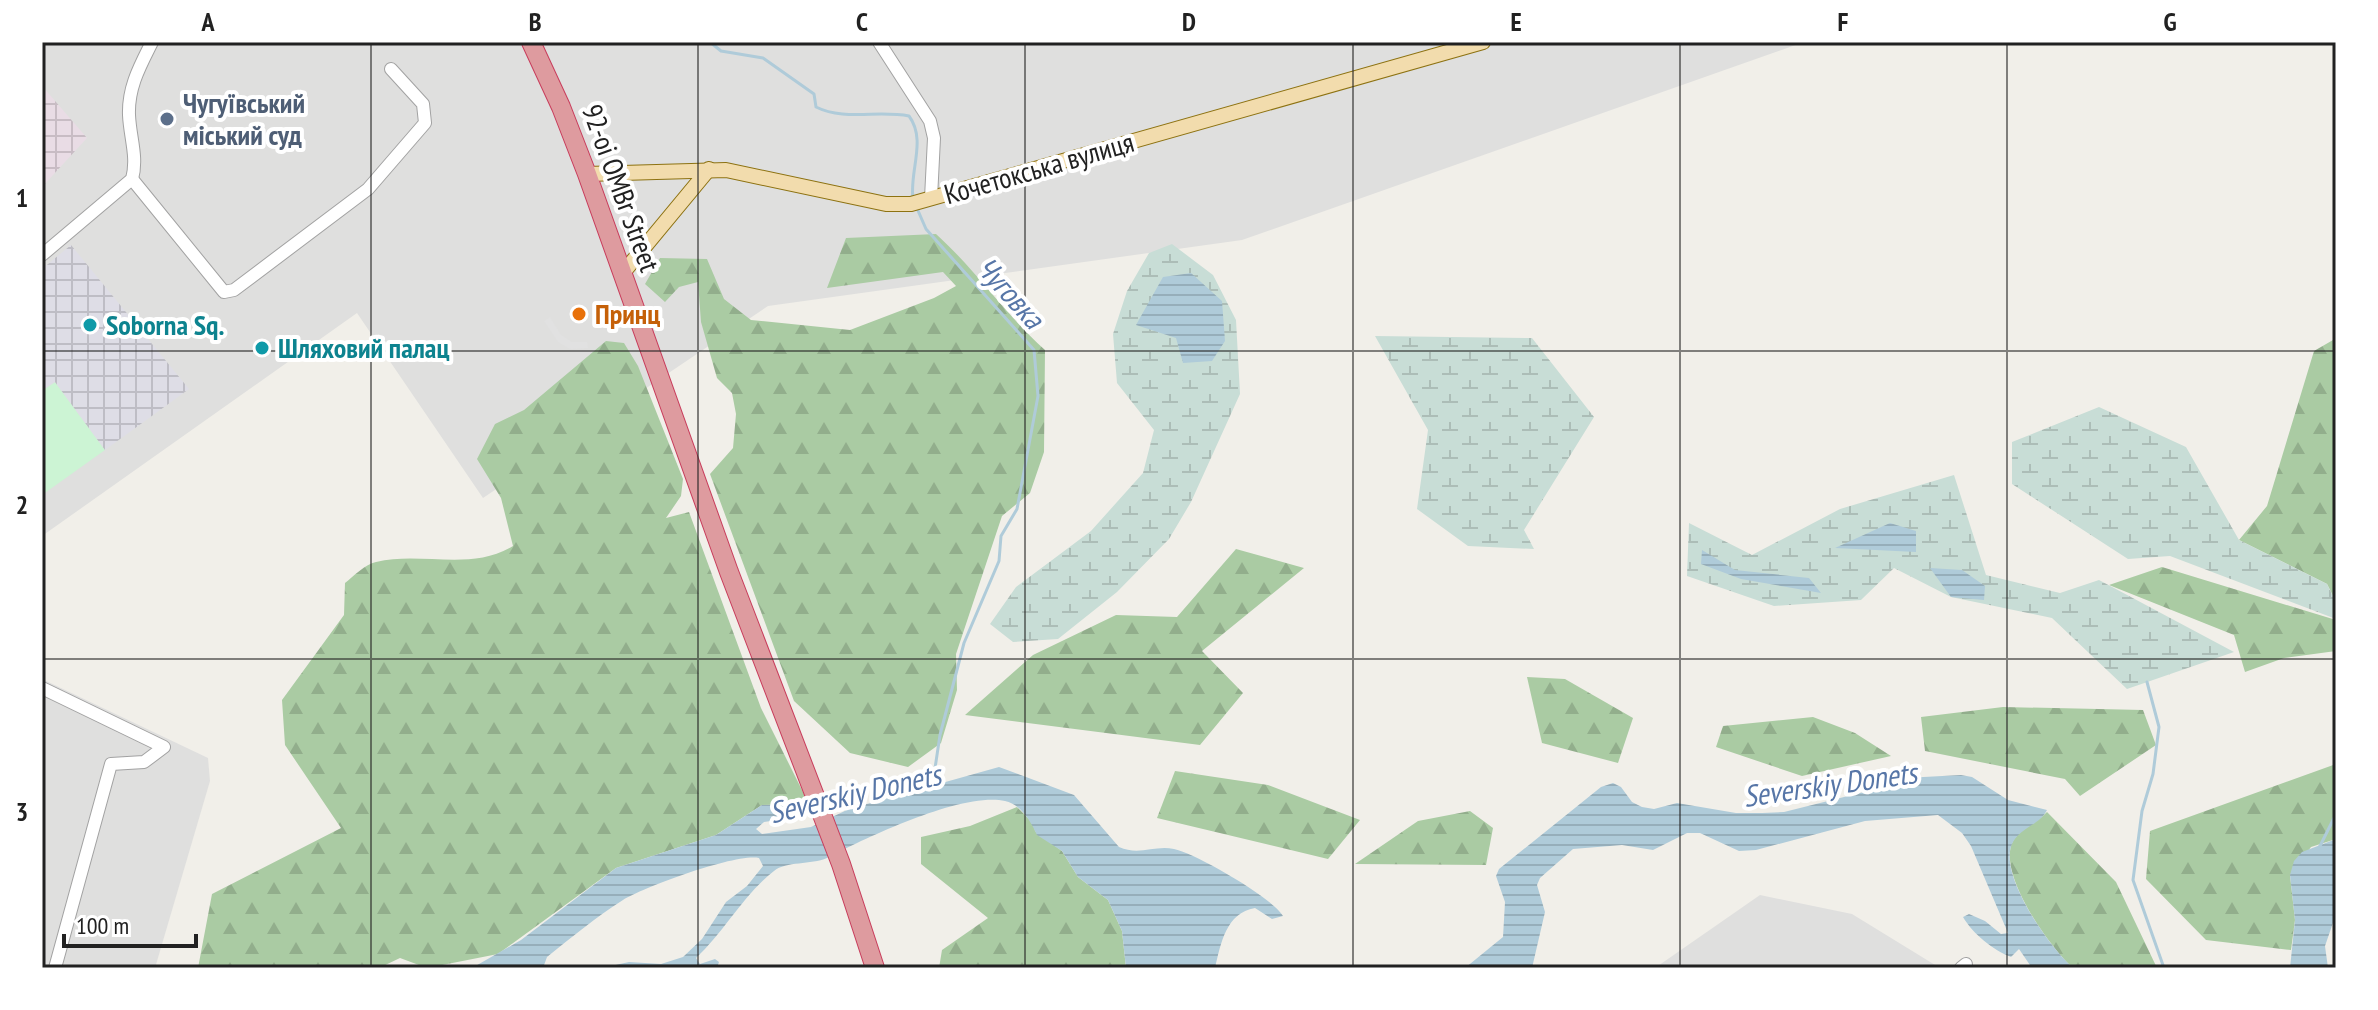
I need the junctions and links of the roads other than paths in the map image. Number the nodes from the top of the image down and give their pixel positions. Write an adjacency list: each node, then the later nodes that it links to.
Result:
1 (152, 42): 10 (street)
2 (531, 42): 9 (highway, 92-oi OMBr Street)
3 (879, 42): 11 (street)
4 (1436, 42): 6 (street)
5 (1483, 42): 6 (main road, Кочетокська вулиця)
6 (1449, 53): 11 (main road, Кочетокська вулиця)
7 (391, 69): 10 (street)
8 (709, 169): 9 (main road, Кочетокська вулиця); 11 (main road, Кочетокська вулиця); 13 (main road)
9 (587, 174): 13 (highway, 92-oi OMBr Street)
10 (132, 179): 12 (street)
11 (920, 201)
12 (42, 255)
13 (622, 274): 16 (highway, 92-oi OMBr Street)
14 (42, 688): 15 (street)
15 (55, 968)
16 (875, 968)

